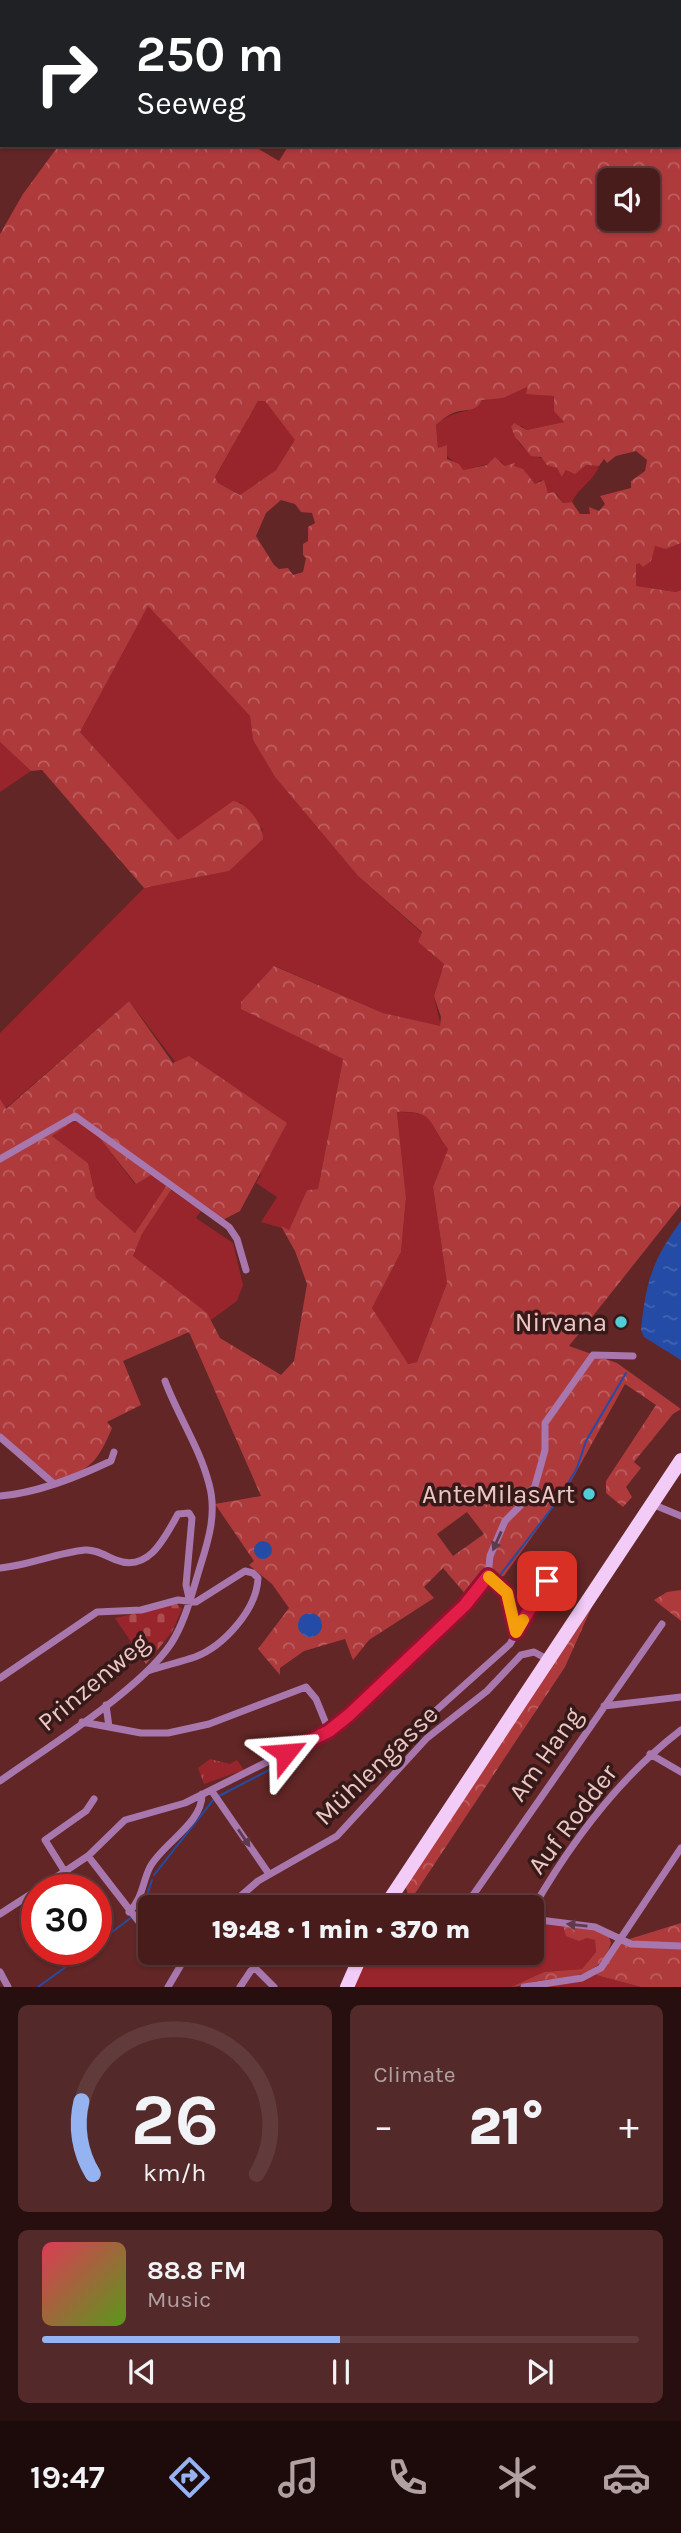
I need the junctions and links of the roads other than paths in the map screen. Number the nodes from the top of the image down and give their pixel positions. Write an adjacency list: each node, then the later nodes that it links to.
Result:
1 (0, 1159): 2 (street)
2 (246, 1270)
3 (633, 1356): 13 (street, one-way to 13)
4 (165, 1381): 15 (street, Prinzenweg)
5 (0, 1437): 8 (street)
6 (114, 1452): 8 (street)
7 (681, 1460): 10 (main road)
8 (53, 1483): 9 (street)
9 (0, 1496)
10 (653, 1504): 11 (street); 18 (main road)
11 (681, 1516)
12 (0, 1568): 15 (street)
13 (493, 1580): 17 (street); 27 (street)
14 (547, 1581): 17 (street)
15 (189, 1602): 19 (street, Prinzenweg); 19 (street); 20 (street)
16 (662, 1624): 23 (street, Am Hang)
17 (516, 1632): 29 (street)
18 (547, 1659): 29 (street, Mühlengasse); 40 (main road)
19 (145, 1672): 22 (street, Prinzenweg)
20 (0, 1678)
21 (681, 1697): 23 (street)
22 (106, 1705): 24 (street, Prinzenweg); 25 (street)
23 (604, 1706): 44 (street, Am Hang)
24 (82, 1722): 25 (street); 31 (street, Prinzenweg)
25 (109, 1727): 27 (street)
26 (681, 1730): 28 (street, Auf Rodder)
27 (329, 1731): 33 (street)
28 (650, 1754): 30 (street); 45 (street, Auf Rodder)
29 (402, 1763): 39 (street, Mühlengasse)
30 (681, 1772)
31 (0, 1781)
32 (202, 1794): 33 (street); 36 (street); 48 (street)
33 (215, 1795): 39 (street, one-way to 39)
34 (94, 1800): 37 (street)
35 (681, 1848): 51 (street)
36 (88, 1856): 37 (street); 48 (street)
37 (65, 1872): 38 (street)
38 (62, 1874)
39 (269, 1874): 41 (street, Mühlengasse)
40 (398, 1884): 42 (main road); 43 (street)
41 (240, 1895)
42 (392, 1895)
43 (404, 1895)
44 (473, 1895)
45 (542, 1895)
46 (21, 1900): 47 (street)
47 (0, 1914)
48 (132, 1915): 50 (street)
49 (544, 1921): 51 (street, one-way to 49)
50 (138, 1922)
51 (619, 1940): 52 (street); 62 (street)
52 (681, 1946)
53 (179, 1965): 59 (street)
54 (357, 1965): 61 (main road)
55 (254, 1966): 57 (street); 60 (street)
56 (0, 1972): 58 (street)
57 (270, 1985)
58 (8, 1987)
59 (168, 1987)
60 (240, 1987)
61 (347, 1987)
62 (524, 1987)

